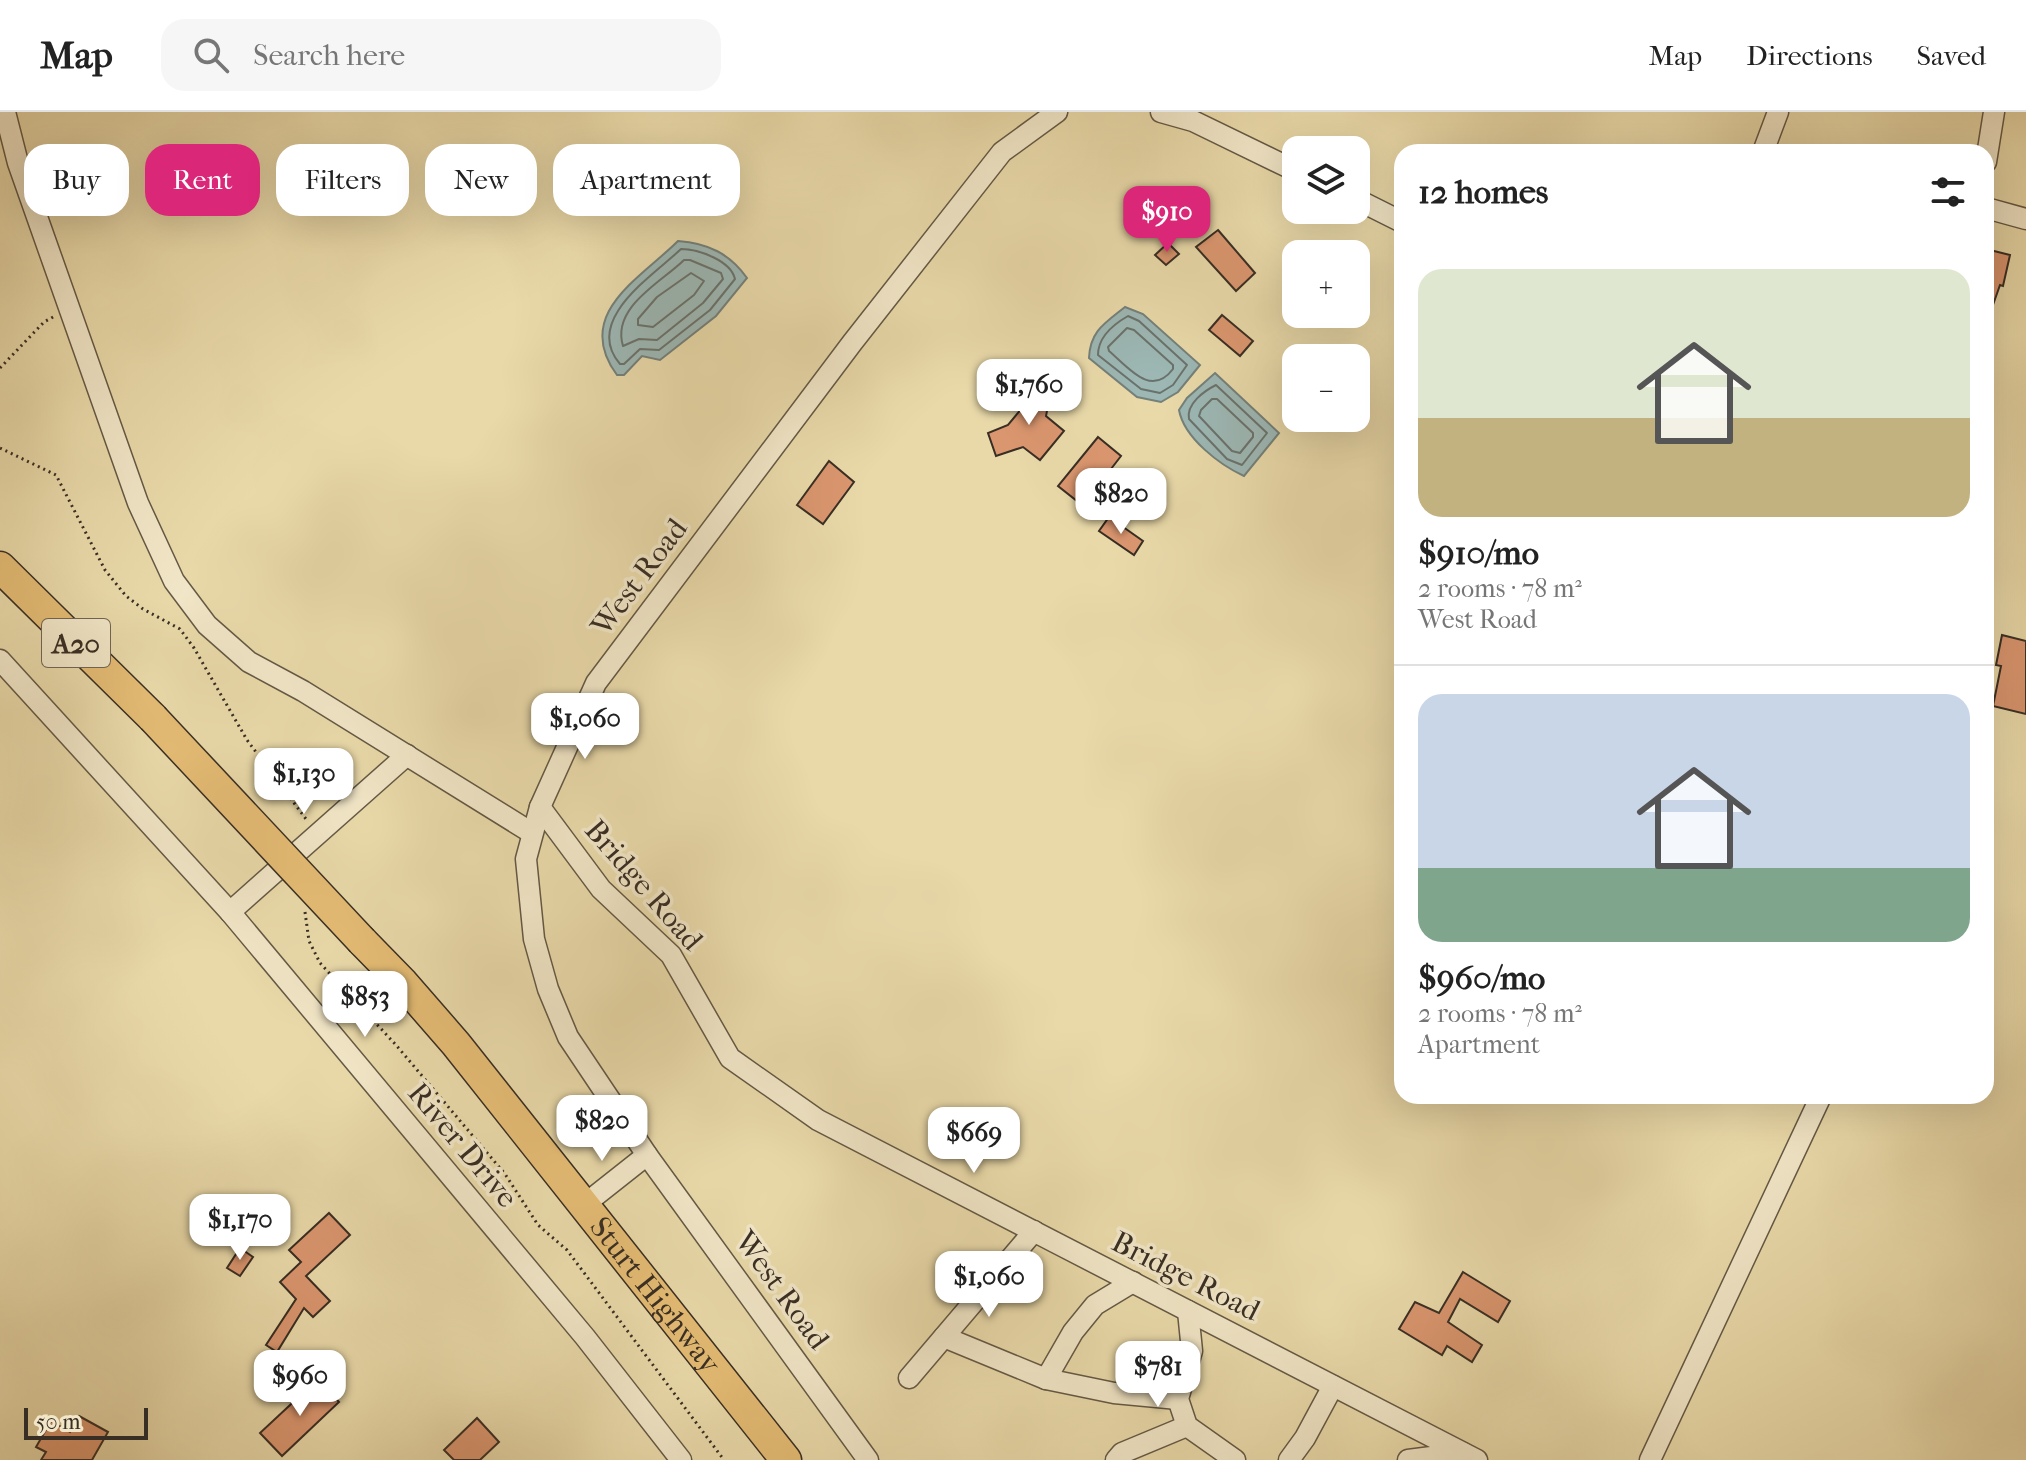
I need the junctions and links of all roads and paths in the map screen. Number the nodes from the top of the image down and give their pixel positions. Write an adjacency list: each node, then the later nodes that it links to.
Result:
1 (5, 112): 13 (street)
2 (1055, 112): 19 (street, West Road)
3 (1161, 112): 8 (street)
4 (1778, 112): 6 (street)
5 (1994, 112): 7 (street)
6 (1766, 144)
7 (1989, 144)
8 (1282, 164)
9 (1370, 206): 11 (street)
10 (1994, 210): 12 (street)
11 (1394, 218)
12 (2026, 219)
13 (69, 309): 14 (path); 18 (street)
14 (0, 368)
15 (0, 448): 21 (path)
16 (0, 567): 26 (highway, Sturt Highway / A20, bridge)
17 (0, 660): 23 (street, River Drive)
18 (407, 755): 20 (street); 21 (street)
19 (540, 807): 20 (street, West Road); 27 (street, Bridge Road)
20 (532, 833): 25 (street, West Road)
21 (314, 837): 23 (street)
22 (307, 900): 40 (path)
23 (230, 912): 39 (street, River Drive)
24 (1817, 1104): 47 (street)
25 (647, 1155): 26 (street); 42 (street, West Road)
26 (585, 1204): 41 (highway, Sturt Highway / A20)
27 (1034, 1231): 28 (street, Bridge Road); 31 (street)
28 (1133, 1282): 29 (street, Bridge Road); 34 (street)
29 (1188, 1311): 30 (street, Bridge Road); 32 (street)
30 (1227, 1331): 32 (street); 35 (street, Bridge Road)
31 (944, 1337): 33 (street); 34 (street)
32 (1192, 1351): 36 (street)
33 (909, 1378)
34 (1046, 1379): 36 (street)
35 (1333, 1386): 38 (street, Bridge Road); 45 (street)
36 (1178, 1399): 37 (street)
37 (1187, 1426): 43 (street); 44 (street)
38 (1470, 1456): 46 (street)
39 (681, 1460)
40 (724, 1460)
41 (786, 1460)
42 (868, 1460)
43 (1116, 1460)
44 (1235, 1460)
45 (1289, 1460)
46 (1408, 1460)
47 (1650, 1460)

